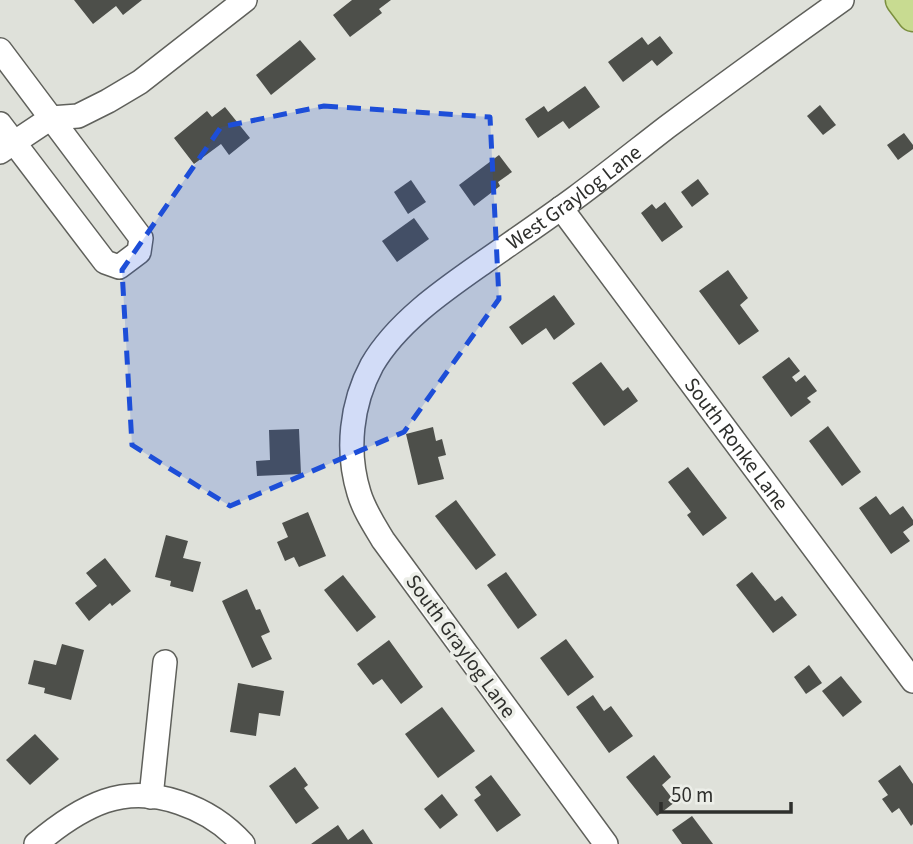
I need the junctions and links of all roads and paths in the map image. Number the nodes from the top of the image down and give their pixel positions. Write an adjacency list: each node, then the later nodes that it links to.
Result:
1 (245, 0): 6 (street)
2 (842, 0): 9 (street, West Graylog Lane)
3 (901, 0): 4 (main road)
4 (913, 16)
5 (0, 50): 6 (street)
6 (51, 118): 8 (street); 8 (street)
7 (0, 124): 8 (street)
8 (7, 147)
9 (561, 208): 10 (street, West Graylog Lane); 12 (street, South Ronke Lane)
10 (353, 432): 16 (street, South Graylog Lane)
11 (165, 662): 13 (street)
12 (913, 681)
13 (151, 797): 14 (street); 15 (street)
14 (36, 844)
15 (243, 844)
16 (606, 844)

